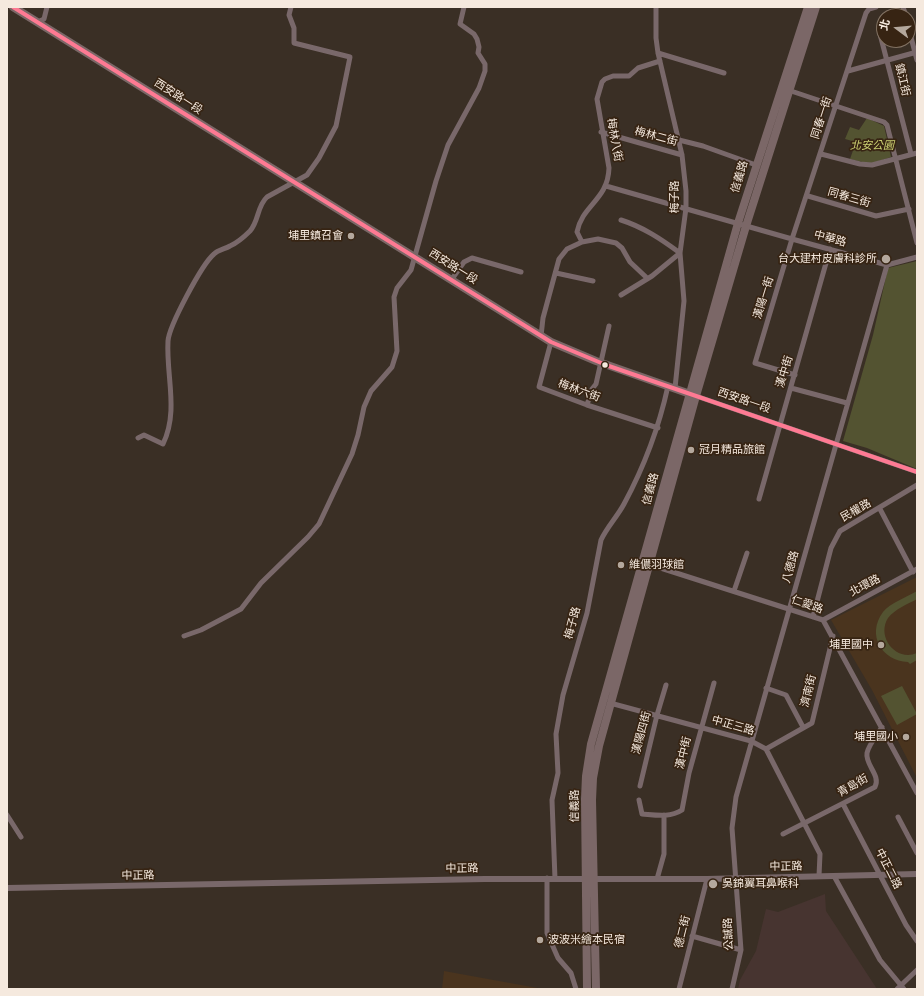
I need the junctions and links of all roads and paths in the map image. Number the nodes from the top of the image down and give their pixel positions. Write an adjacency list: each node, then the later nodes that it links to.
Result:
1 (13, 7): 9 (main road, 西安路一段)
2 (48, 7): 9 (street)
3 (291, 7): 28 (street)
4 (464, 7): 40 (street)
5 (656, 7): 12 (street, 梅子路)
6 (808, 7): 18 (main road, 信義路)
7 (816, 7): 18 (main road, 信義路)
8 (876, 7): 16 (street, 同春一街)
9 (38, 22): 28 (main road, 西安路一段)
10 (884, 48): 13 (street, 鎮江街)
11 (916, 52): 13 (street); 14 (street)
12 (658, 53): 15 (street, 梅子路); 17 (street)
13 (887, 60): 16 (street); 24 (street, 鎮江街)
14 (917, 60)
15 (660, 61): 20 (street, 梅林八街); 21 (street, 梅子路)
16 (848, 71): 19 (street, 同春一街)
17 (724, 73)
18 (785, 89): 19 (street); 27 (main road, 信義路); 34 (main road, 信義路)
19 (836, 106): 23 (street, 同春一街); 26 (street)
20 (601, 132): 25 (street, 梅林二街); 29 (street, 梅林八街)
21 (679, 140): 25 (street, 梅子路); 27 (street)
22 (917, 152): 24 (street)
23 (821, 154): 26 (street); 30 (street, 同春一街)
24 (911, 154): 26 (street)
25 (682, 155): 31 (street, 梅子路)
26 (895, 158): 32 (street)
27 (756, 165): 34 (main road, 信義路)
28 (295, 182): 40 (main road, 西安路一段); 61 (street)
29 (606, 186): 31 (street, 中華路); 36 (street, 梅林八街)
30 (808, 196): 32 (street, 同春三街); 35 (street, 同春一街)
31 (686, 208): 34 (street, 中華路); 39 (street, 梅子路)
32 (909, 209): 37 (street)
33 (621, 220): 39 (street)
34 (742, 225): 35 (street, 中華路); 56 (main road, 信義路)
35 (792, 239): 38 (street, 中華路); 53 (street, 漢陽一街)
36 (582, 242): 44 (street); 45 (street)
37 (917, 243)
38 (830, 249): 42 (street, 中華路); 53 (street, 漢中街)
39 (680, 253): 45 (street); 54 (street, 梅子路)
40 (414, 256): 46 (main road, 西安路一段); 74 (street)
41 (917, 257): 42 (street, 中華路)
42 (887, 264): 57 (street, 八德路)
43 (521, 272): 46 (street)
44 (556, 273): 47 (street); 50 (street)
45 (647, 278): 48 (street)
46 (452, 279): 50 (main road, 西安路一段)
47 (593, 281)
48 (621, 295)
49 (609, 326): 52 (street)
50 (541, 336): 51 (main road, 西安路一段)
51 (551, 342): 52 (main road, 西安路一段); 58 (street, 梅林六街)
52 (602, 363): 54 (main road, 西安路一段); 58 (street)
53 (795, 375): 55 (street, 漢中街)
54 (672, 387): 56 (main road, 西安路一段); 60 (street, 梅子路)
55 (791, 388): 57 (street); 59 (street, 漢中街)
56 (692, 395): 59 (street, 西安路一段); 68 (main road, 信義路)
57 (847, 403): 62 (street, 八德路)
58 (587, 405): 60 (street, 梅林六街)
59 (780, 425): 62 (street, 西安路一段); 65 (street, 漢中街)
60 (658, 428): 103 (street, 梅子路)
61 (138, 438)
62 (835, 444): 63 (street, 西安路一段); 71 (street, 八德路)
63 (917, 472)
64 (917, 486): 66 (street, 民權路)
65 (759, 499)
66 (880, 509): 69 (street); 72 (street, 民權路)
67 (747, 553): 70 (street)
68 (646, 564): 70 (street, 仁愛路); 79 (main road, 信義路)
69 (915, 570): 73 (street, 北環路)
70 (734, 592): 71 (street, 仁愛路)
71 (789, 609): 72 (street, 仁愛路); 78 (street, 八德路)
72 (813, 617): 73 (street, 仁愛路)
73 (823, 620): 75 (street, 仁愛路)
74 (184, 636)
75 (833, 636): 81 (street, 濟南街); 82 (street, 仁愛路)
76 (714, 683): 83 (street, 漢中街)
77 (666, 685): 80 (street, 漢陽四街)
78 (766, 688): 81 (street); 84 (street, 八德路)
79 (607, 702): 80 (street, 中正三路); 106 (main road, 信義路)
80 (657, 715): 83 (street, 中正三路); 86 (street, 漢陽四街)
81 (803, 727): 85 (street, 濟南街)
82 (882, 727): 87 (street, 仁愛路); 89 (street, 青島街)
83 (701, 728): 84 (street, 中正三路); 91 (street, 漢中街)
84 (751, 741): 85 (street, 中正三路); 102 (street, 八德路)
85 (766, 749): 93 (street)
86 (640, 786)
87 (917, 792)
88 (639, 800): 91 (street)
89 (843, 804): 93 (street, 青島街); 98 (street, 中正二路)
90 (7, 815): 95 (street)
91 (664, 815): 104 (street)
92 (898, 817): 96 (street)
93 (805, 823): 94 (street, 青島街); 99 (street)
94 (783, 834)
95 (21, 837)
96 (917, 853)
97 (917, 874): 98 (street, 中正路)
98 (880, 875): 100 (street, 中正路); 109 (street, 中正二路)
99 (819, 876): 100 (street, 中正路); 102 (street, 中正路)
100 (834, 876): 112 (street)
101 (547, 878): 103 (street, 中正路); 107 (street, 中正路); 113 (street)
102 (735, 878): 105 (street, 中正路); 110 (street, 公誠路)
103 (555, 879): 106 (street, 中正路)
104 (657, 879): 105 (street, 中正路); 106 (street, 中正路)
105 (707, 879): 108 (street, 德二街)
106 (591, 880): 114 (main road, 信義路); 115 (main road, 信義路)
107 (7, 888)
108 (692, 936): 110 (street); 116 (street, 德二街)
109 (917, 941)
110 (741, 950): 117 (street, 公誠路)
111 (917, 970): 112 (street)
112 (901, 988)
113 (576, 989)
114 (587, 989)
115 (596, 989)
116 (679, 989)
117 (732, 989)

